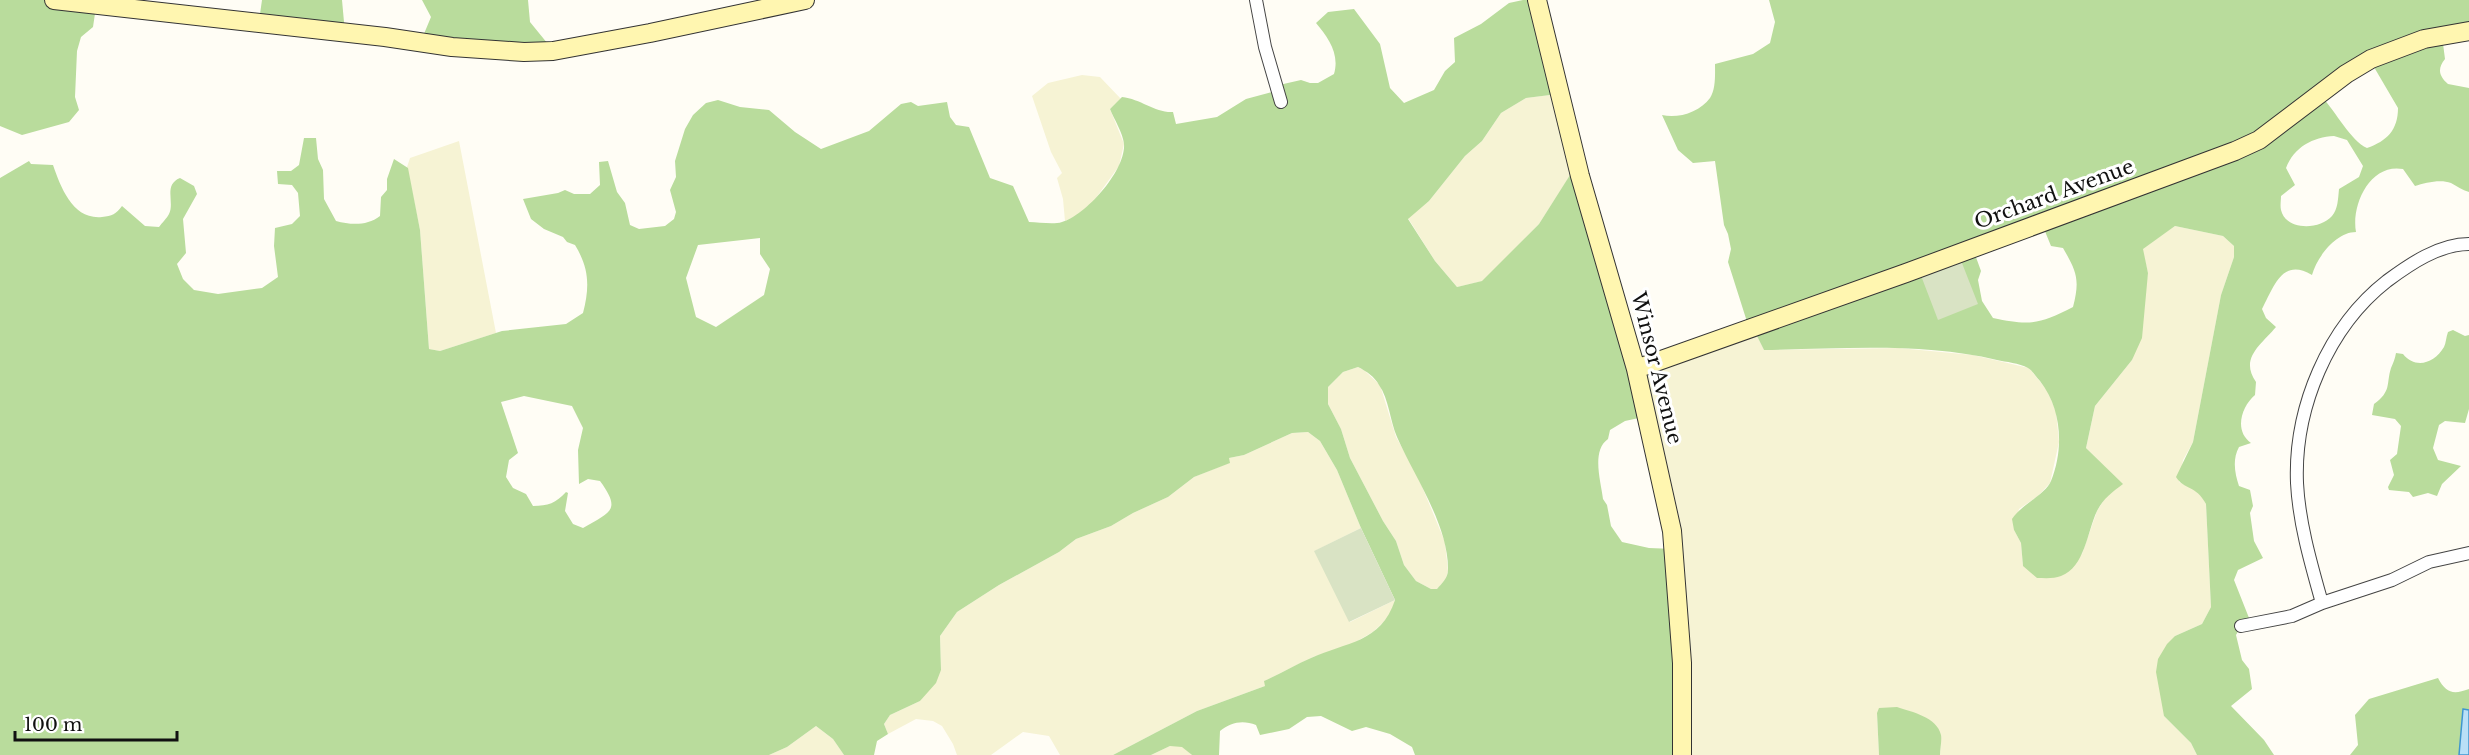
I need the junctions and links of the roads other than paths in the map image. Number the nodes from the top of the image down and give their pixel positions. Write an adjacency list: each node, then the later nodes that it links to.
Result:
1 (54, 0): 2 (street)
2 (805, 0)
3 (1256, 0): 6 (street)
4 (1538, 0): 8 (street, Winsor Avenue)
5 (2469, 31): 8 (street, Orchard Avenue)
6 (1281, 102)
7 (2469, 244): 10 (street)
8 (1636, 369): 12 (street, Winsor Avenue)
9 (2469, 553): 10 (street)
10 (2322, 603): 11 (street)
11 (2241, 626)
12 (1682, 755)

